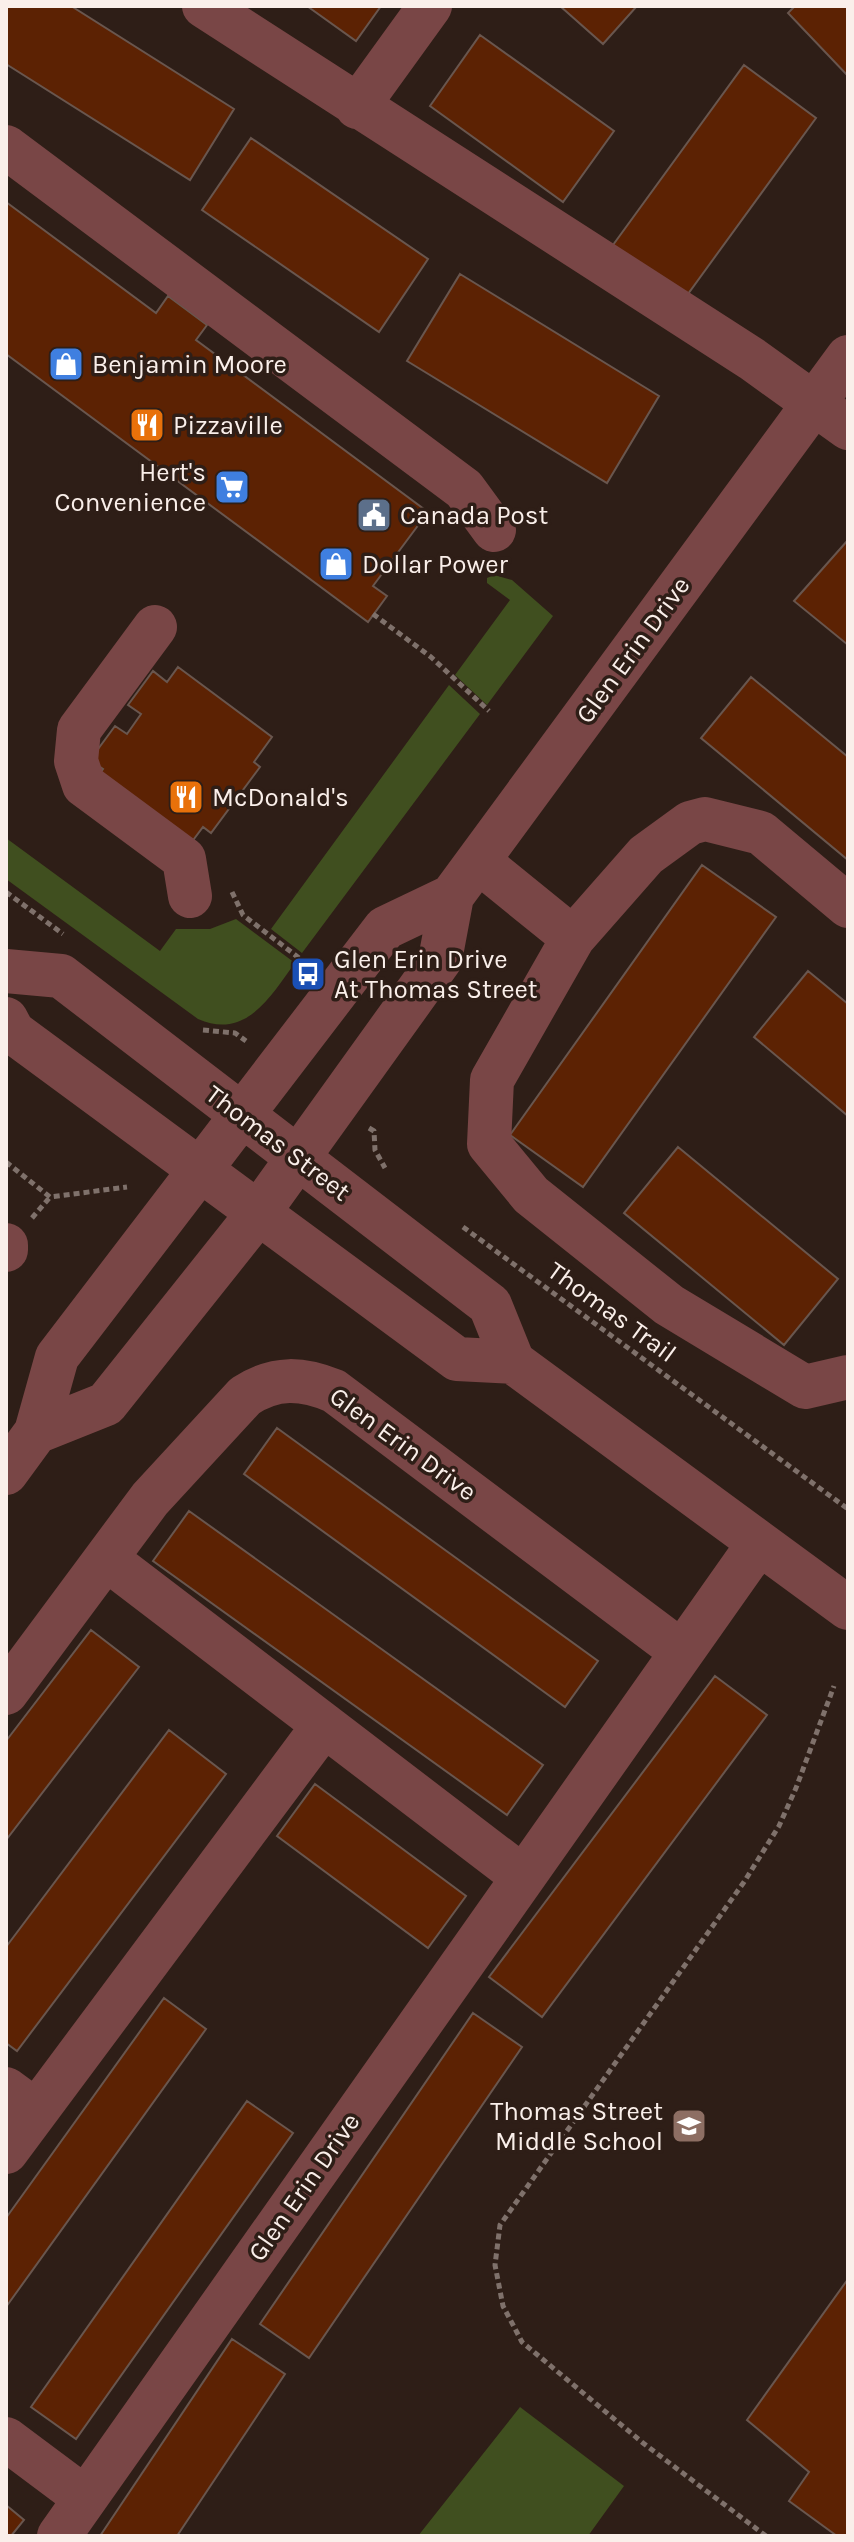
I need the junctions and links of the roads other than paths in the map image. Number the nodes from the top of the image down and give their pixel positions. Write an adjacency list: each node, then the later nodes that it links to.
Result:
1 (204, 6): 3 (street)
2 (430, 6): 3 (street)
3 (357, 107): 6 (street)
4 (6, 147): 7 (street)
5 (848, 357): 6 (street, Glen Erin Drive)
6 (831, 416): 9 (street, Glen Erin Drive)
7 (494, 530)
8 (155, 627): 10 (street)
9 (478, 861): 11 (street, Glen Erin Drive); 13 (street)
10 (210, 892)
11 (452, 896): 16 (street, Glen Erin Drive); 17 (street, Glen Erin Drive)
12 (848, 906): 13 (street)
13 (573, 938): 21 (street)
14 (6, 971): 16 (street, Thomas Street)
15 (6, 1019): 18 (street)
16 (241, 1115): 17 (street, Thomas Street); 18 (street, Glen Erin Drive)
17 (298, 1158): 19 (street, Glen Erin Drive); 20 (street, Thomas Street)
18 (200, 1169): 19 (street); 22 (street, Glen Erin Drive)
19 (259, 1212): 20 (street); 22 (street, Glen Erin Drive)
20 (513, 1362): 24 (street)
21 (848, 1377)
22 (36, 1432): 23 (street, Glen Erin Drive)
23 (6, 1473)
24 (759, 1543): 26 (street); 27 (street, Glen Erin Drive)
25 (108, 1560): 27 (street, Glen Erin Drive); 28 (street, Glen Erin Drive); 29 (street)
26 (848, 1608)
27 (682, 1652): 30 (street, Glen Erin Drive)
28 (6, 1693)
29 (324, 1725): 30 (street); 31 (street)
30 (523, 1877): 34 (street, Glen Erin Drive)
31 (21, 2100): 32 (street)
32 (6, 2152)
33 (6, 2439): 34 (street)
34 (85, 2498): 35 (street, Glen Erin Drive)
35 (59, 2536)

